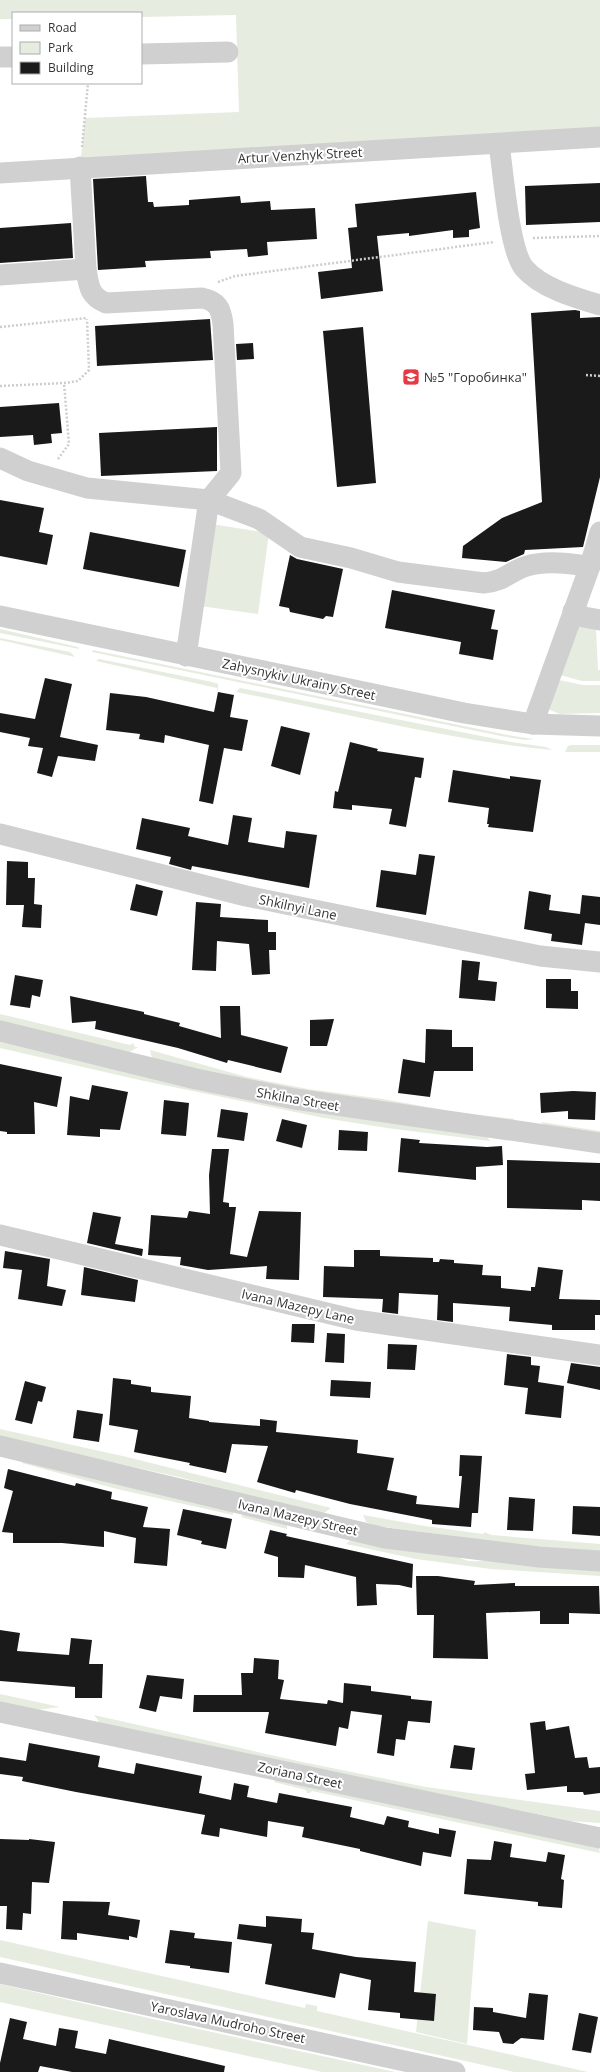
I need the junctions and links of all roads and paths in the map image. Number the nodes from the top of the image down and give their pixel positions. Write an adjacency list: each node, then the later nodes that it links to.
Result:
1 (228, 52): 2 (street)
2 (142, 54)
3 (0, 57): 4 (street)
4 (12, 57)
5 (88, 84): 8 (path)
6 (600, 137): 7 (street, Artur Venzhyk Street)
7 (500, 144): 8 (street, Artur Venzhyk Street); 11 (street)
8 (80, 167): 9 (street, Artur Venzhyk Street); 12 (street)
9 (0, 173)
10 (600, 236): 11 (path)
11 (513, 239): 14 (path); 16 (street)
12 (86, 269): 13 (street); 15 (street)
13 (0, 275)
14 (202, 298): 15 (street); 25 (street)
15 (96, 299): 17 (path)
16 (600, 305)
17 (87, 319): 18 (path); 21 (path)
18 (0, 327)
19 (586, 374): 20 (path)
20 (600, 376)
21 (64, 383): 22 (path); 24 (path)
22 (0, 386)
23 (0, 458): 24 (street)
24 (38, 474): 25 (street)
25 (209, 500): 27 (street); 31 (street)
26 (600, 532): 27 (street)
27 (590, 566): 28 (street)
28 (573, 611): 30 (street); 32 (street)
29 (0, 616): 31 (street, Zahysnykiv Ukrainy Street)
30 (600, 620)
31 (186, 656): 32 (street, Zahysnykiv Ukrainy Street)
32 (533, 724): 33 (street, Zahysnykiv Ukrainy Street)
33 (600, 726)
34 (0, 834): 35 (street, Shkilnyi Lane)
35 (600, 962)
36 (0, 1031): 37 (street, Shkilna Street)
37 (600, 1143)
38 (0, 1235): 39 (street, Ivana Mazepy Lane)
39 (600, 1355)
40 (0, 1446): 41 (street, Ivana Mazepy Street)
41 (600, 1561)
42 (0, 1712): 43 (street, Zoriana Street)
43 (600, 1838)
44 (0, 1973): 45 (street, Yaroslava Mudroho Street)
45 (455, 2072)

